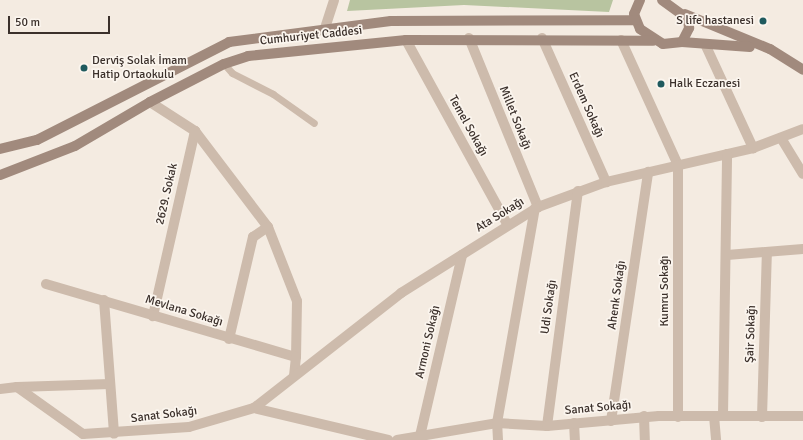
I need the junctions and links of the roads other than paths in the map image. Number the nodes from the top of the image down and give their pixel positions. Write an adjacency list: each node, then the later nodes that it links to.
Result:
1 (334, 0): 6 (street)
2 (640, 0): 5 (main road)
3 (662, 0): 4 (main road)
4 (685, 14): 12 (main road); 14 (main road)
5 (635, 20): 6 (main road, Cumhuriyet Caddesi); 11 (main road)
6 (325, 28): 23 (main road, Cumhuriyet Caddesi)
7 (469, 38): 8 (main road, Cumhuriyet Caddesi); 9 (main road, Cumhuriyet Caddesi); 31 (street, Millet Sokağı)
8 (542, 38): 10 (main road, Cumhuriyet Caddesi); 29 (street, Erdem Sokağı)
9 (406, 40): 15 (main road, Cumhuriyet Caddesi); 32 (street, Temel Sokağı)
10 (621, 40): 11 (main road, Cumhuriyet Caddesi); 25 (street)
11 (653, 41): 12 (main road, Cumhuriyet Caddesi)
12 (682, 42): 13 (main road)
13 (705, 44): 14 (main road); 22 (street)
14 (770, 49): 16 (main road)
15 (224, 64): 17 (main road, Cumhuriyet Caddesi); 18 (lane)
16 (803, 70)
17 (150, 102): 20 (street); 28 (main road, Cumhuriyet Caddesi)
18 (314, 123)
19 (803, 129): 21 (street, Ata Sokağı)
20 (195, 131): 33 (street); 40 (street, 2629. Sokak)
21 (780, 138): 22 (street, Ata Sokağı); 27 (street)
22 (753, 148): 24 (street, Ata Sokağı)
23 (0, 150)
24 (728, 154): 25 (street, Ata Sokağı); 37 (street)
25 (678, 164): 26 (street, Ata Sokağı); 51 (street, Kumru Sokağı)
26 (648, 172): 29 (street, Ata Sokağı); 53 (street, Ahenk Sokağı)
27 (803, 174)
28 (0, 175)
29 (606, 182): 30 (street, Ata Sokağı)
30 (578, 191): 31 (street, Ata Sokağı); 56 (street, Udi Sokağı)
31 (537, 207): 32 (street, Ata Sokağı); 54 (street)
32 (507, 224): 36 (street, Ata Sokağı)
33 (268, 228): 41 (street); 42 (street)
34 (803, 249): 35 (street)
35 (767, 252): 37 (street); 52 (street, Şair Sokağı)
36 (462, 255): 43 (street, Ata Sokağı); 58 (street, Armoni Sokağı)
37 (727, 255): 49 (street)
38 (46, 284): 39 (street, Mevlana Sokağı)
39 (104, 300): 40 (street, Mevlana Sokağı); 44 (street)
40 (153, 316): 41 (street, Mevlana Sokağı)
41 (229, 339): 42 (street, Mevlana Sokağı)
42 (296, 357): 43 (street)
43 (294, 376): 47 (street, Ata Sokağı)
44 (110, 384): 45 (street); 57 (street)
45 (17, 387): 46 (street); 57 (street, Sanat Sokağı)
46 (0, 389)
47 (254, 408): 57 (street, Sanat Sokağı); 60 (street)
48 (644, 416): 51 (street, Sanat Sokağı); 53 (street, Sanat Sokağı); 65 (street)
49 (719, 416): 51 (street, Sanat Sokağı); 52 (street, Sanat Sokağı); 66 (street)
50 (803, 416): 52 (street, Sanat Sokağı)
51 (678, 417)
52 (762, 417)
53 (611, 421): 55 (street, Sanat Sokağı)
54 (497, 423): 56 (street, Sanat Sokağı); 59 (street, Sanat Sokağı); 63 (street)
55 (574, 423): 56 (street, Sanat Sokağı); 64 (street)
56 (547, 426)
57 (107, 436)
58 (420, 436): 59 (street, Sanat Sokağı); 62 (street, Sanat Sokağı)
59 (434, 437)
60 (364, 438): 61 (street)
61 (388, 440)
62 (397, 440)
63 (498, 440)
64 (575, 440)
65 (645, 440)
66 (716, 440)

